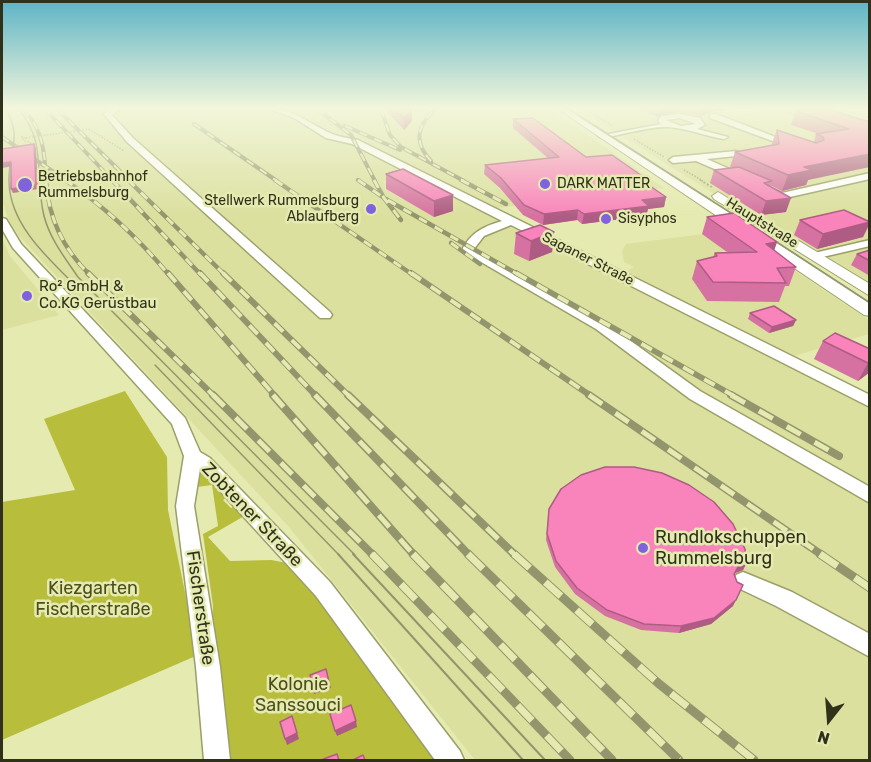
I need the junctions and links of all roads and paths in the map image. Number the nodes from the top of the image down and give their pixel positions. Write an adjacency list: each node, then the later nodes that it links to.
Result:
1 (31, 145): 9 (path, bridge)
2 (113, 145): 11 (path, bridge)
3 (135, 145): 28 (street)
4 (360, 145): 22 (street, Saganer Straße)
5 (615, 145): 25 (main road, Hauptstraße)
6 (637, 145): 24 (main road, Hauptstraße)
7 (641, 145): 15 (path)
8 (791, 145): 10 (street)
9 (25, 148)
10 (803, 149)
11 (128, 154)
12 (765, 156): 14 (street)
13 (697, 158): 14 (street); 15 (street); 16 (street)
14 (753, 158): 16 (street)
15 (673, 162): 20 (path)
16 (713, 165): 18 (street)
17 (870, 176): 19 (street)
18 (752, 183)
19 (762, 187)
20 (715, 189)
21 (2, 221): 30 (street, Zobtener Straße)
22 (512, 221): 29 (street, Saganer Straße); 31 (street)
23 (870, 243): 24 (street)
24 (814, 256): 25 (main road); 26 (main road, Hauptstraße)
25 (792, 260): 27 (main road, Hauptstraße)
26 (870, 291)
27 (870, 311)
28 (325, 315)
29 (870, 402)
30 (193, 456): 34 (street, Fischerstraße); 35 (street, Zobtener Straße)
31 (870, 496)
32 (743, 581): 33 (street)
33 (870, 646)
34 (217, 760)
35 (451, 760)

